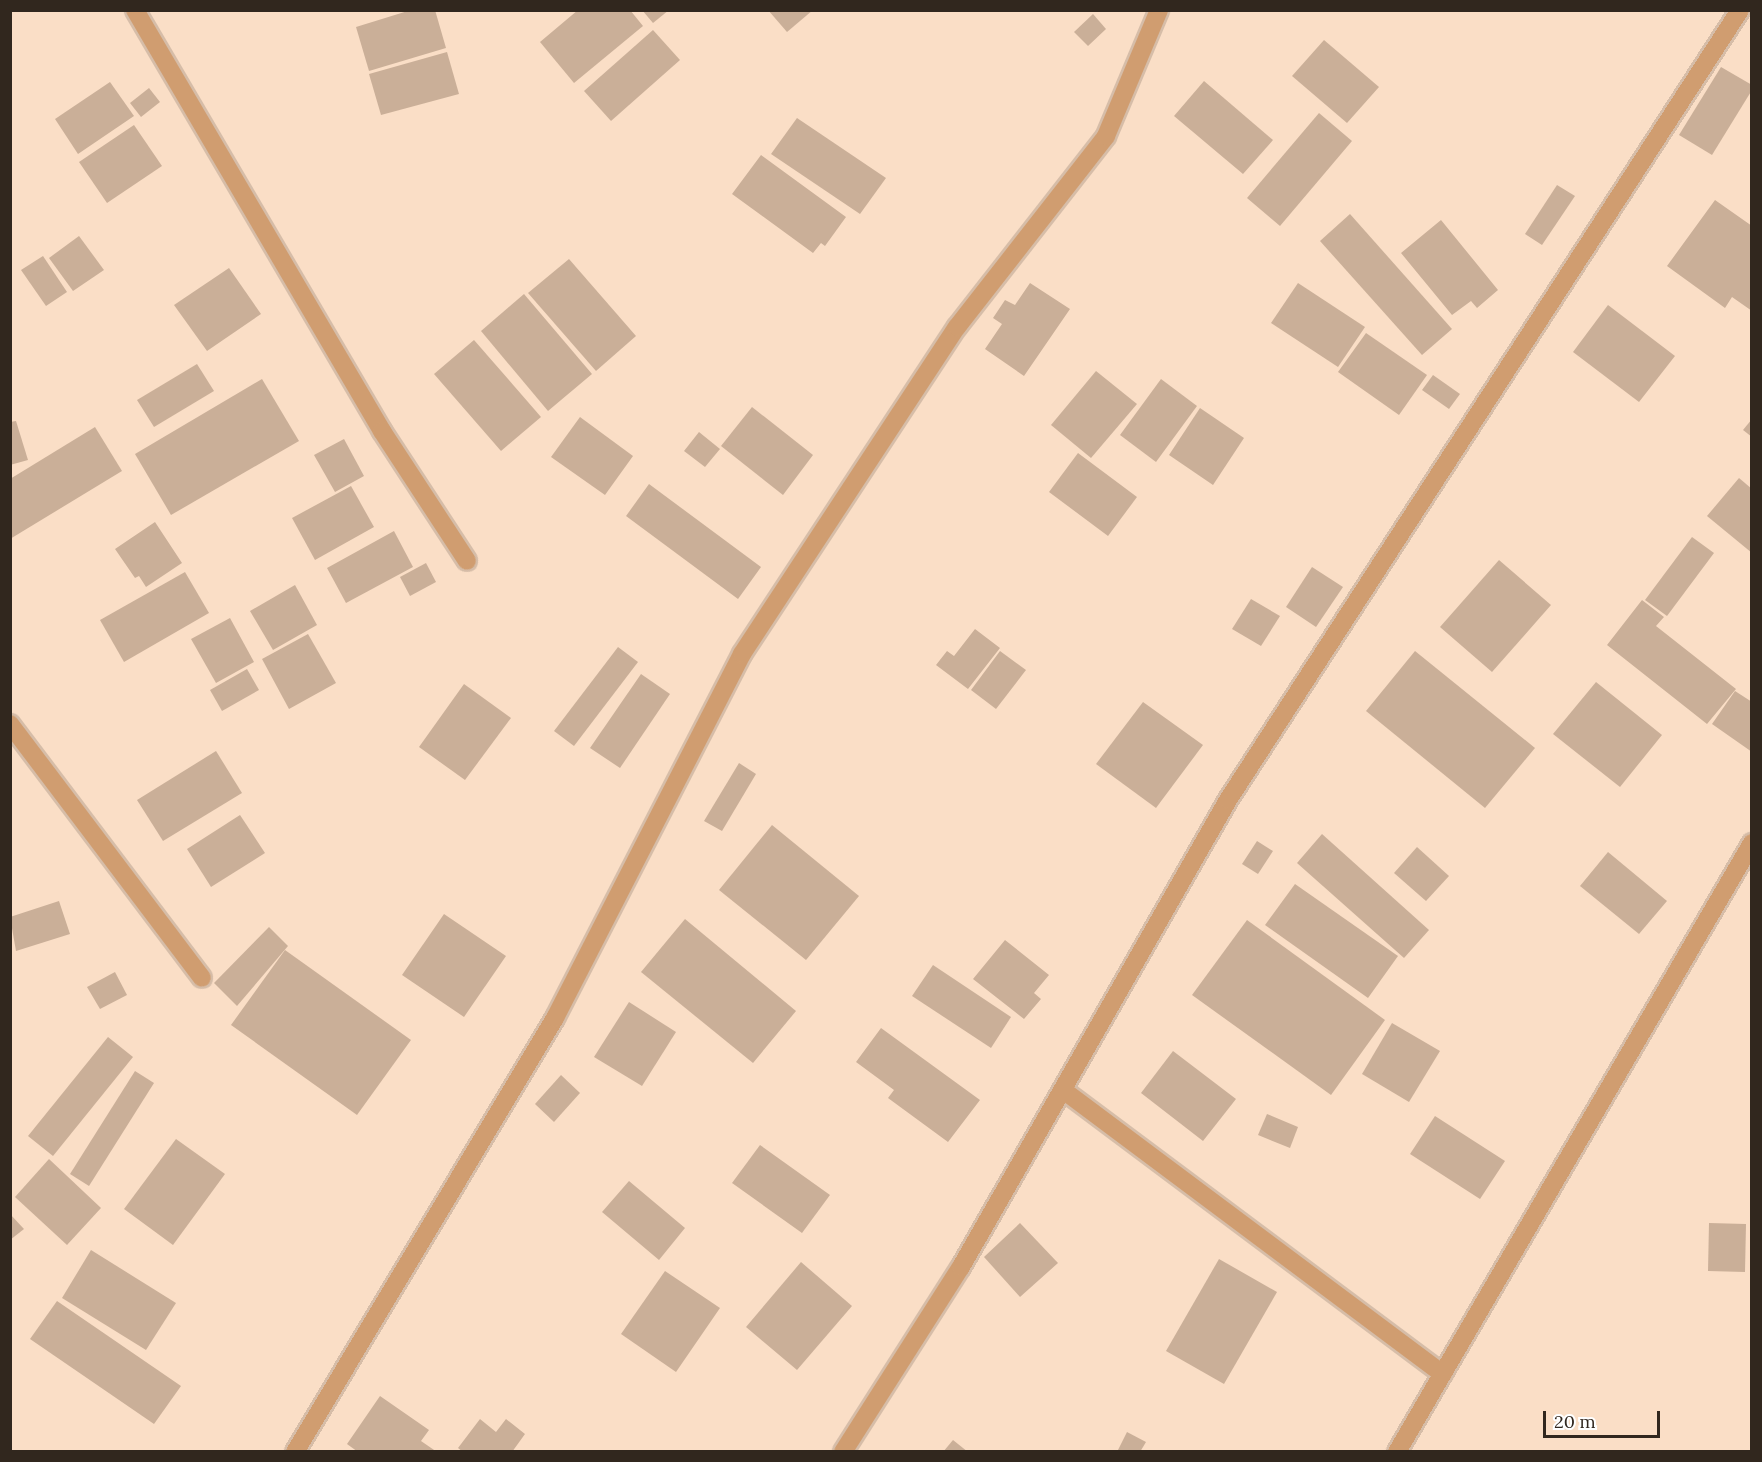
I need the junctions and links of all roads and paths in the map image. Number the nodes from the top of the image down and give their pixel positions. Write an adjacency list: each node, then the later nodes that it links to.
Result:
1 (135, 10): 4 (street)
2 (1159, 10): 10 (street)
3 (1740, 10): 8 (street)
4 (467, 561)
5 (10, 724): 7 (street)
6 (1752, 843): 9 (street)
7 (202, 978)
8 (1063, 1090): 9 (street); 11 (street)
9 (1443, 1374): 12 (street)
10 (295, 1452)
11 (843, 1452)
12 (1397, 1452)

